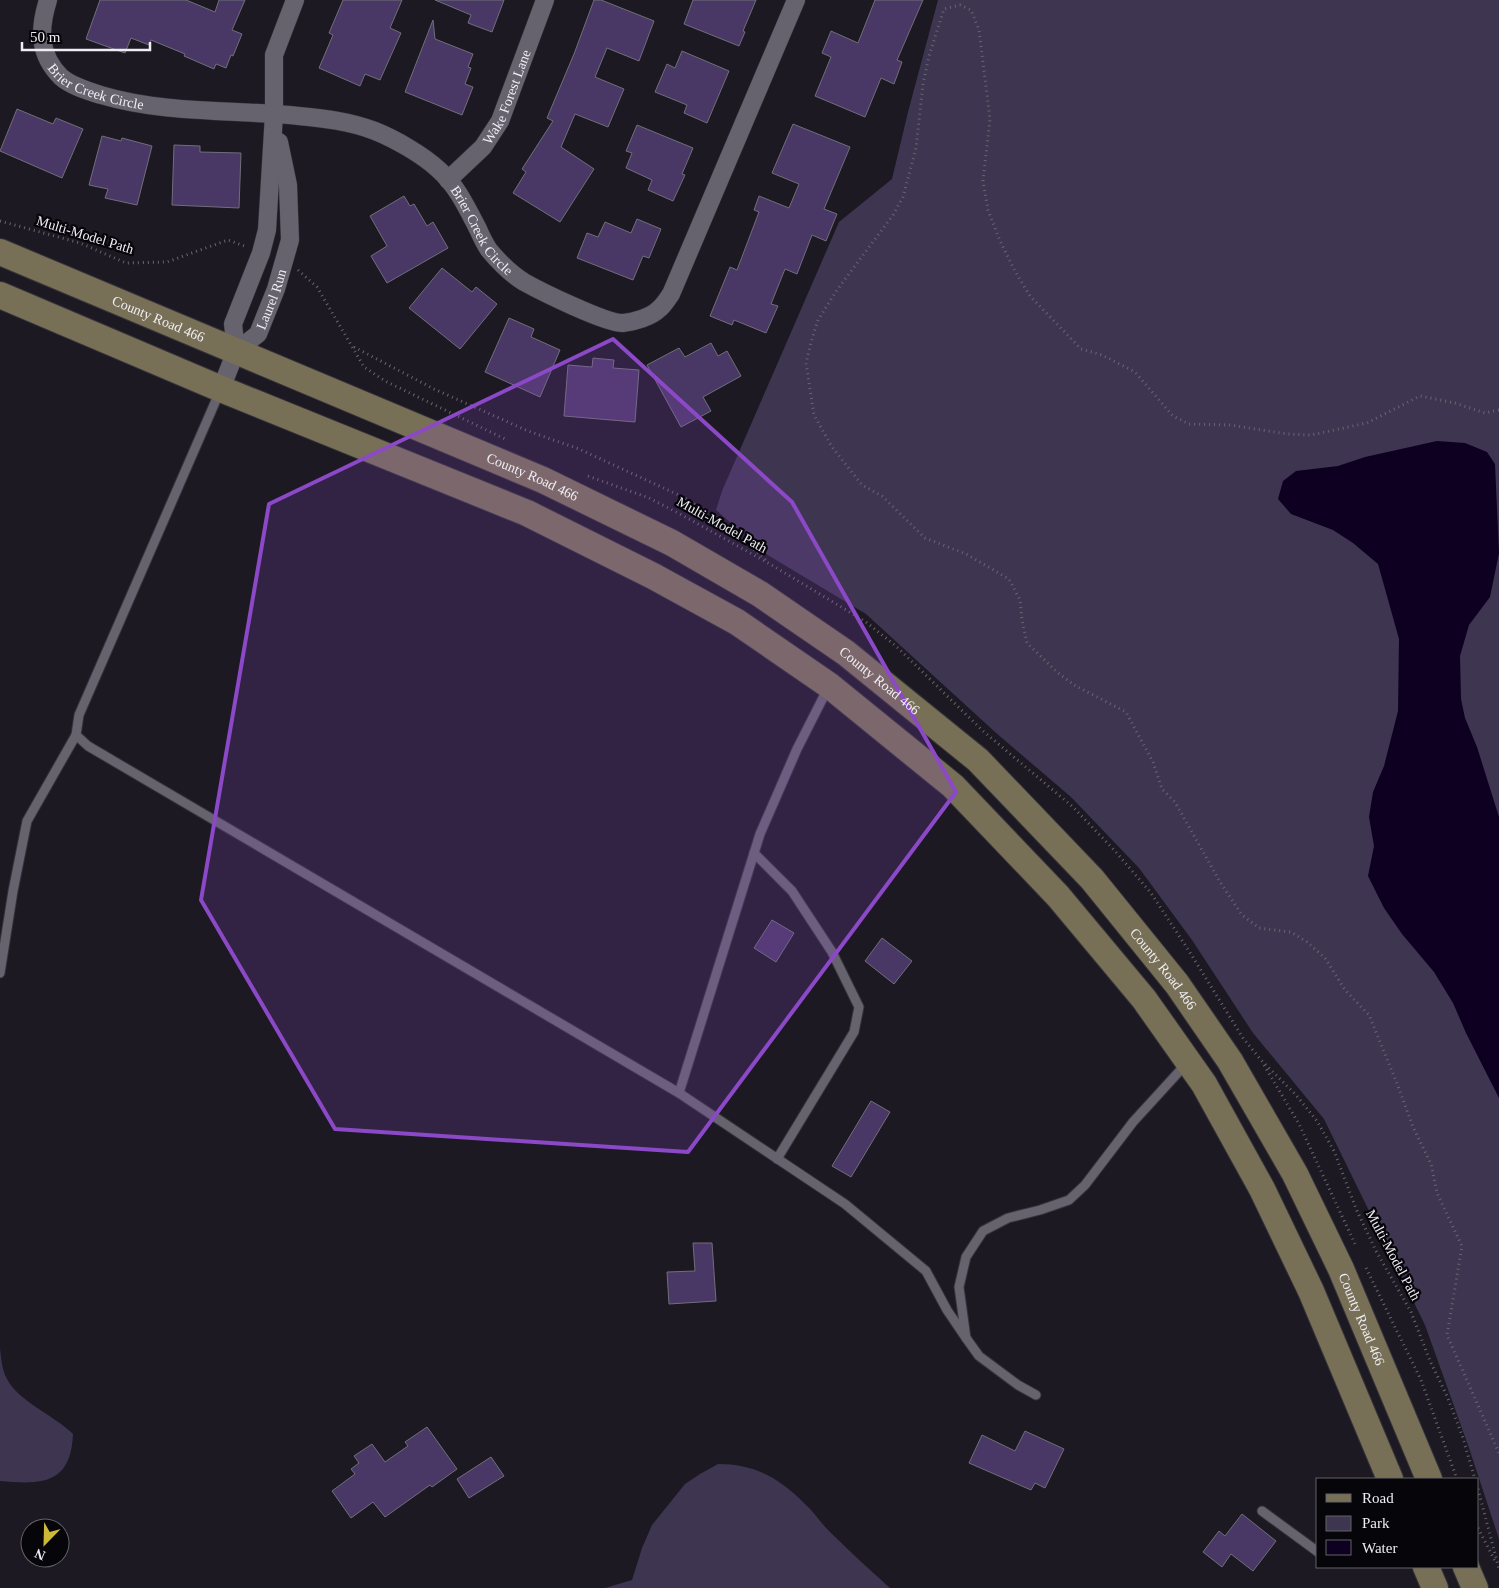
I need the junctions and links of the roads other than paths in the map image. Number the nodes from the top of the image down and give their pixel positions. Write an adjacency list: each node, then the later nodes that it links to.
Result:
1 (48, 0): 5 (street, Brier Creek Circle)
2 (296, 0): 5 (street, Laurel Run)
3 (545, 0): 6 (street, Wake Forest Lane)
4 (796, 0): 6 (street, Brier Creek Circle)
5 (274, 114): 6 (street, Brier Creek Circle); 9 (street, Laurel Run); 9 (street, Laurel Run)
6 (448, 180)
7 (0, 252): 9 (main road, County Road 466)
8 (0, 295): 10 (main road)
9 (236, 351): 10 (street); 11 (main road, County Road 466)
10 (221, 388): 12 (main road); 13 (lane)
11 (885, 684): 12 (main road); 22 (main road, County Road 466)
12 (830, 686): 14 (lane); 16 (main road)
13 (76, 735): 15 (lane); 17 (lane)
14 (754, 853): 17 (lane); 18 (lane)
15 (0, 973)
16 (1188, 1062): 19 (lane); 21 (main road)
17 (679, 1093): 18 (lane)
18 (777, 1159): 19 (lane)
19 (966, 1338): 20 (lane)
20 (1036, 1395)
21 (1390, 1478)
22 (1429, 1478)
23 (1262, 1511): 24 (lane)
24 (1316, 1551)
25 (1426, 1568): 27 (main road)
26 (1466, 1568): 28 (main road)
27 (1435, 1588)
28 (1475, 1588)

